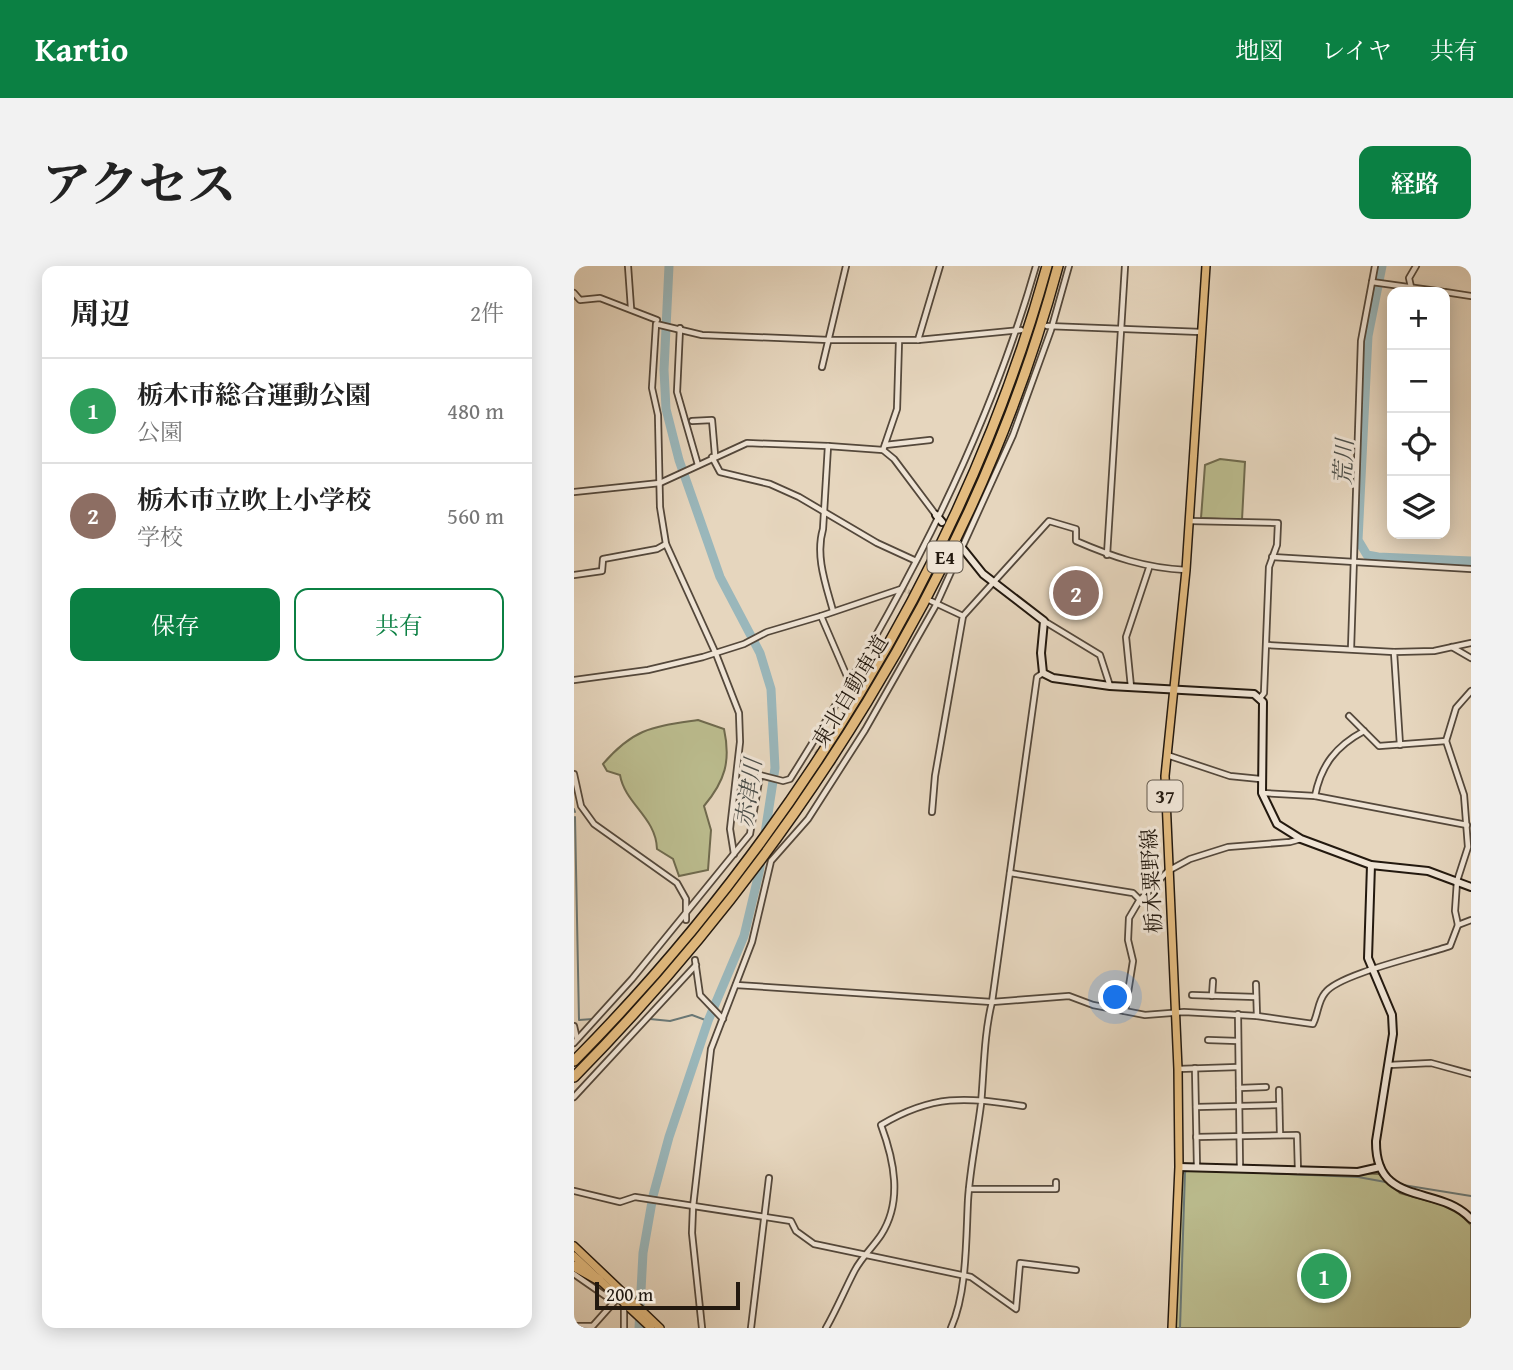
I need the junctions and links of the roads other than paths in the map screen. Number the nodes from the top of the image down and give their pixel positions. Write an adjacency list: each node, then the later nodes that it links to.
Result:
1 (628, 266): 17 (street)
2 (846, 266): 24 (street)
3 (940, 266): 25 (street)
4 (1036, 266): 22 (street)
5 (1047, 266): 111 (highway, 東北自動車道 / E4)
6 (1058, 266): 117 (highway, 東北自動車道 / E4)
7 (1069, 266): 19 (street)
8 (1125, 266): 21 (street)
9 (1206, 266): 23 (main road, 栃木粟野線 / 37)
10 (1375, 266): 12 (street)
11 (1416, 266): 13 (street)
12 (1373, 283): 13 (street); 45 (street)
13 (1411, 287)
14 (574, 293): 17 (street)
15 (1450, 293): 16 (street)
16 (1471, 296)
17 (631, 308): 18 (street)
18 (658, 323): 20 (street); 34 (street)
19 (1050, 326): 21 (street); 41 (street)
20 (679, 328): 24 (street); 33 (street)
21 (1121, 328): 23 (street); 42 (street)
22 (1018, 331): 25 (street); 37 (street)
23 (1201, 332): 38 (main road, 栃木粟野線 / 37)
24 (829, 340): 26 (street); 27 (street)
25 (918, 340): 26 (street)
26 (899, 341): 31 (street)
27 (822, 366)
28 (692, 421): 32 (street)
29 (930, 440): 31 (street)
30 (828, 446): 31 (street); 32 (street); 36 (street)
31 (884, 448): 37 (street)
32 (714, 456): 33 (street); 36 (street)
33 (697, 466): 34 (street)
34 (660, 482): 35 (street); 40 (street)
35 (574, 492)
36 (823, 510): 44 (street); 53 (street)
37 (936, 515): 39 (street); 44 (street)
38 (1190, 521): 43 (street); 48 (main road, 栃木粟野線 / 37)
39 (942, 522)
40 (666, 544): 49 (street); 62 (street)
41 (961, 546): 50 (street); 52 (street)
42 (1107, 555): 46 (street); 50 (street)
43 (1272, 557): 45 (street); 58 (street)
44 (914, 560): 51 (street)
45 (1352, 561): 47 (street); 60 (street)
46 (1149, 568): 48 (street); 68 (street)
47 (1471, 569)
48 (1186, 570): 69 (main road, 栃木粟野線 / 37)
49 (574, 575)
50 (995, 584): 55 (street); 56 (street)
51 (902, 589): 53 (street); 66 (street)
52 (933, 603): 55 (street); 97 (street)
53 (833, 611): 54 (street)
54 (821, 616): 62 (street); 66 (street)
55 (963, 616): 81 (street)
56 (1044, 621): 64 (street); 67 (street)
57 (1471, 643): 59 (street)
58 (1267, 645): 60 (street); 71 (street)
59 (1451, 647): 61 (street); 63 (street)
60 (1351, 649): 61 (street)
61 (1394, 652): 75 (street)
62 (716, 654): 65 (street); 84 (street)
63 (1471, 658)
64 (1043, 673): 67 (street); 87 (street)
65 (574, 680)
66 (849, 682): 84 (street)
67 (1110, 686): 68 (street)
68 (1131, 687): 69 (street)
69 (1173, 690): 71 (street); 76 (main road, 栃木粟野線 / 37)
70 (1471, 691): 74 (street)
71 (1259, 698): 78 (street)
72 (1349, 716): 73 (street)
73 (1364, 731): 75 (street); 80 (street)
74 (1446, 741): 75 (street); 82 (street)
75 (1401, 745)
76 (1166, 755): 78 (street); 86 (main road, 栃木粟野線 / 37)
77 (574, 774): 91 (street)
78 (1260, 779): 79 (street)
79 (1262, 793): 80 (street); 83 (street)
80 (1314, 796): 82 (street)
81 (932, 813)
82 (1467, 825): 88 (street)
83 (1301, 839): 85 (street); 86 (street)
84 (734, 854): 91 (street)
85 (1371, 865): 88 (street); 94 (street)
86 (1168, 871): 90 (street); 103 (main road, 栃木粟野線 / 37)
87 (1010, 873): 90 (street); 101 (street)
88 (1457, 881): 89 (street); 93 (street)
89 (1471, 887)
90 (1141, 901): 102 (street)
91 (686, 917): 109 (street)
92 (1471, 920): 93 (street)
93 (1458, 925): 94 (street)
94 (1372, 969): 105 (street); 112 (street)
95 (1213, 981): 99 (street)
96 (1256, 984): 100 (street)
97 (736, 985): 101 (street); 106 (street)
98 (1192, 995): 99 (street)
99 (1212, 996): 100 (street)
100 (1256, 997): 105 (street)
101 (992, 1002): 102 (street); 122 (street)
102 (1125, 1011): 103 (street)
103 (1176, 1013): 104 (street); 115 (main road, 栃木粟野線 / 37)
104 (1238, 1014): 105 (street); 110 (street)
105 (1257, 1016)
106 (723, 1019): 121 (street); 139 (street)
107 (574, 1026): 109 (street)
108 (1208, 1040): 110 (street)
109 (576, 1041)
110 (1238, 1041): 113 (street)
111 (574, 1061)
112 (1389, 1065): 116 (street); 132 (street)
113 (1238, 1067): 114 (street); 119 (street)
114 (1195, 1068): 115 (street); 126 (street)
115 (1178, 1069): 130 (main road, 栃木粟野線 / 37)
116 (1471, 1074)
117 (574, 1077)
118 (1266, 1087): 119 (street)
119 (1239, 1088): 123 (street)
120 (1279, 1090): 124 (street)
121 (574, 1097)
122 (981, 1100): 125 (street); 137 (street); 143 (street)
123 (1239, 1105): 124 (street); 126 (street); 127 (street)
124 (1279, 1105): 128 (street)
125 (1023, 1106)
126 (1196, 1107): 129 (street)
127 (1239, 1135): 128 (street); 129 (street); 133 (street)
128 (1280, 1135): 134 (street)
129 (1196, 1137): 131 (street)
130 (1179, 1167): 131 (street); 160 (main road, 栃木粟野線 / 37)
131 (1197, 1167): 133 (street)
132 (1380, 1167): 134 (street); 141 (street)
133 (1240, 1168): 134 (street)
134 (1298, 1171)
135 (769, 1178): 140 (street)
136 (1056, 1182): 137 (street)
137 (969, 1189): 148 (street)
138 (574, 1191): 139 (street)
139 (693, 1207): 140 (street); 156 (street)
140 (765, 1219): 143 (street); 157 (street)
141 (1471, 1219)
142 (574, 1246): 150 (main road)
143 (867, 1254): 148 (street); 158 (street)
144 (574, 1256): 149 (main road)
145 (574, 1266): 149 (highway)
146 (1076, 1270): 148 (street)
147 (574, 1274): 150 (street)
148 (962, 1274): 159 (street)
149 (599, 1280): 150 (main road)
150 (623, 1300): 151 (main road); 153 (street); 154 (street)
151 (651, 1324): 155 (main road)
152 (574, 1326): 153 (street)
153 (592, 1327)
154 (624, 1328)
155 (660, 1328)
156 (702, 1328)
157 (751, 1328)
158 (826, 1328)
159 (951, 1328)
160 (1172, 1328)

